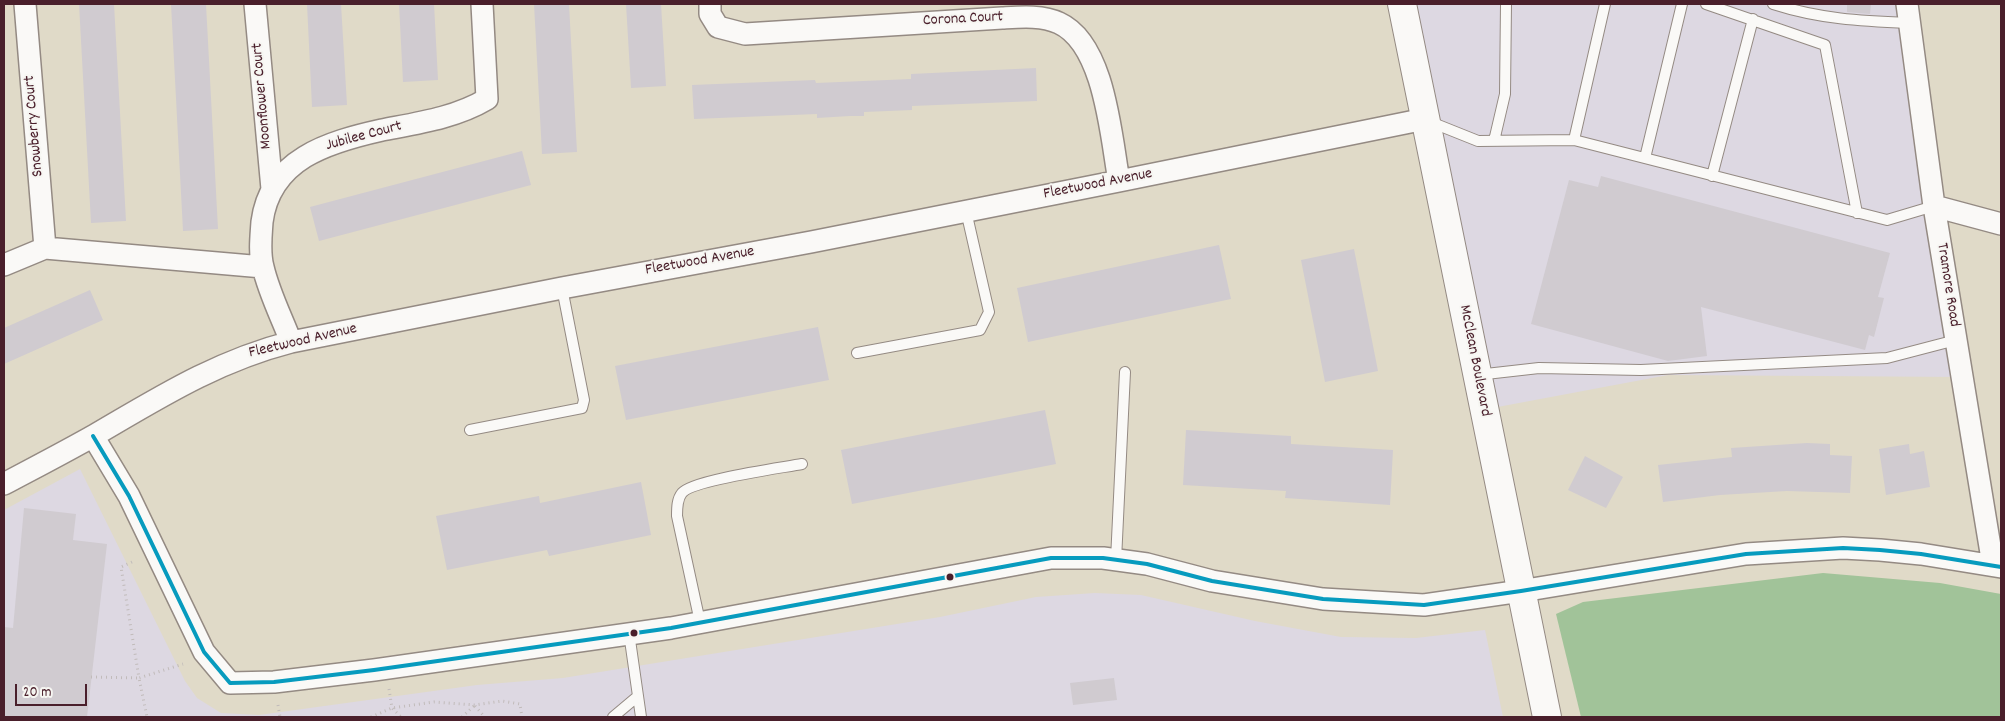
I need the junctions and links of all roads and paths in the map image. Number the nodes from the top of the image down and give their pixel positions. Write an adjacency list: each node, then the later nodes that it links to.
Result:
1 (25, 4): 25 (street, Snowberry Court)
2 (255, 4): 20 (street, Moonflower Court)
3 (482, 4): 20 (street, Jubilee Court)
4 (710, 4): 11 (street, Corona Court)
5 (1402, 4): 14 (street, McClean Boulevard)
6 (1506, 4): 16 (lane)
7 (1605, 4): 15 (lane)
8 (1682, 4): 17 (lane)
9 (1706, 4): 13 (lane)
10 (1773, 4): 12 (lane)
11 (943, 12): 19 (street, Corona Court)
12 (1908, 14): 21 (street, Tramore Road)
13 (1753, 19): 18 (lane); 23 (lane)
14 (1425, 119): 16 (lane); 19 (street, Fleetwood Avenue); 33 (street, McClean Boulevard)
15 (1574, 140): 16 (lane); 17 (lane)
16 (1494, 141)
17 (1645, 158): 18 (lane)
18 (1712, 176): 23 (lane)
19 (1119, 181): 22 (street, Fleetwood Avenue)
20 (272, 189): 27 (street, Jubilee Court)
21 (1934, 206): 23 (lane); 24 (street); 29 (street, Tramore Road)
22 (966, 211): 28 (street, Fleetwood Avenue); 31 (lane)
23 (1857, 213)
24 (2001, 224)
25 (44, 248): 26 (street); 27 (street)
26 (4, 265)
27 (263, 267): 30 (street, Jubilee Court)
28 (562, 288): 30 (street, Fleetwood Avenue); 34 (lane)
29 (1956, 340): 33 (lane); 40 (street, Tramore Road)
30 (291, 342): 35 (street, Fleetwood Avenue)
31 (857, 353)
32 (1126, 372): 38 (lane)
33 (1476, 375): 41 (street, McClean Boulevard)
34 (470, 430)
35 (93, 436): 37 (street, Fleetwood Avenue); 43 (street)
36 (802, 464): 42 (lane)
37 (4, 484)
38 (1116, 560): 41 (street); 42 (street)
39 (132, 562): 46 (path)
40 (1997, 566): 41 (street)
41 (1521, 591): 61 (street, McClean Boulevard)
42 (700, 622): 43 (street)
43 (629, 633): 48 (lane)
44 (183, 664): 46 (path)
45 (91, 677): 46 (path)
46 (140, 678): 52 (path)
47 (388, 688): 51 (path)
48 (638, 696): 59 (lane); 60 (lane)
49 (278, 705): 53 (path)
50 (475, 705): 51 (path); 56 (path); 57 (path); 58 (path)
51 (392, 708): 54 (path); 55 (path)
52 (147, 717)
53 (280, 717)
54 (371, 717)
55 (400, 717)
56 (462, 717)
57 (485, 717)
58 (522, 717)
59 (613, 717)
60 (642, 717)
61 (1547, 717)

